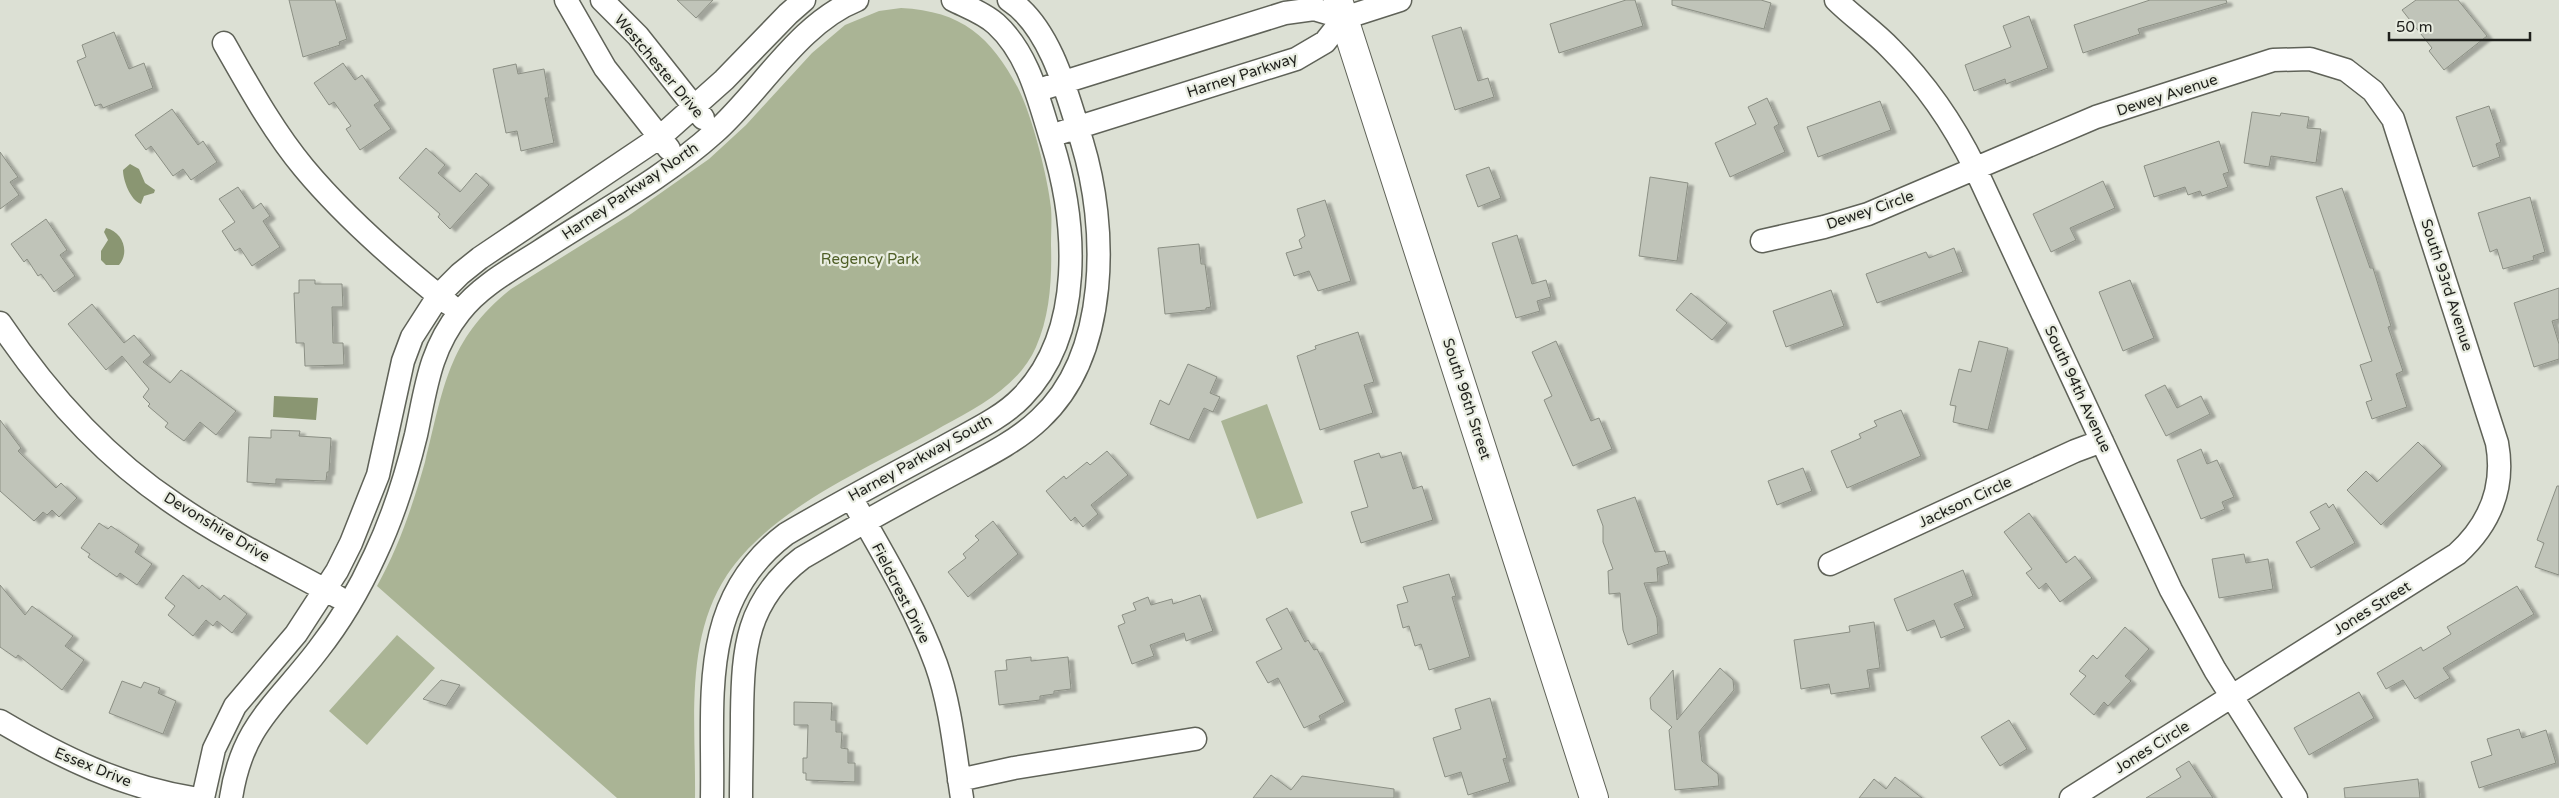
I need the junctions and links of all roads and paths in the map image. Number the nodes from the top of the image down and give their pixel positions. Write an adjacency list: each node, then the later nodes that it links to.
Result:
1 (566, 0): 18 (street)
2 (602, 0): 14 (street, Westchester Drive)
3 (804, 0): 14 (street, Harney Parkway North)
4 (857, 0): 16 (street, Harney Parkway North)
5 (953, 0): 13 (street)
6 (1009, 0): 12 (street)
7 (1400, 0): 9 (street)
8 (1836, 0): 20 (street, South 94th Avenue)
9 (1341, 9): 12 (street); 15 (street, Harney Parkway); 41 (street, South 96th Street)
10 (224, 43): 22 (street)
11 (2362, 81): 20 (street, Dewey Avenue); 27 (street, South 93rd Avenue)
12 (1063, 83): 13 (street); 15 (street)
13 (1036, 91): 17 (street, Harney Parkway South)
14 (695, 107): 16 (street, Westchester Drive); 18 (street, Harney Parkway North)
15 (1077, 128): 17 (street, Harney Parkway); 28 (street, Harney Parkway South)
16 (714, 133): 19 (street, Harney Parkway North)
17 (1050, 136): 26 (street, Harney Parkway South)
18 (660, 137): 19 (street); 22 (street, Harney Parkway North)
19 (679, 161): 23 (street, Harney Parkway North)
20 (1975, 168): 21 (street, Dewey Circle); 25 (street, South 94th Avenue)
21 (1762, 241)
22 (439, 295): 23 (street); 30 (street, Harney Parkway North)
23 (460, 312): 31 (street, Harney Parkway North)
24 (0, 323): 30 (street, Devonshire Drive)
25 (2102, 441): 29 (street, Jackson Circle); 32 (street, South 94th Avenue)
26 (851, 498): 28 (street, Fieldcrest Drive); 39 (street, Harney Parkway South)
27 (2495, 501): 32 (street, Jones Street)
28 (865, 522): 35 (street, Fieldcrest Drive); 40 (street, Harney Parkway South)
29 (1830, 564)
30 (325, 590): 31 (street, Devonshire Drive); 37 (street, Harney Parkway North)
31 (348, 603): 38 (street, Harney Parkway North)
32 (2232, 697): 42 (street, Jones Circle); 43 (street, South 94th Avenue)
33 (0, 721): 36 (street, Essex Drive)
34 (1195, 739): 35 (street, Fieldcrest Drive)
35 (961, 789)
36 (193, 798)
37 (203, 798)
38 (231, 798)
39 (712, 798)
40 (741, 798)
41 (1594, 798)
42 (2071, 798)
43 (2296, 798)

